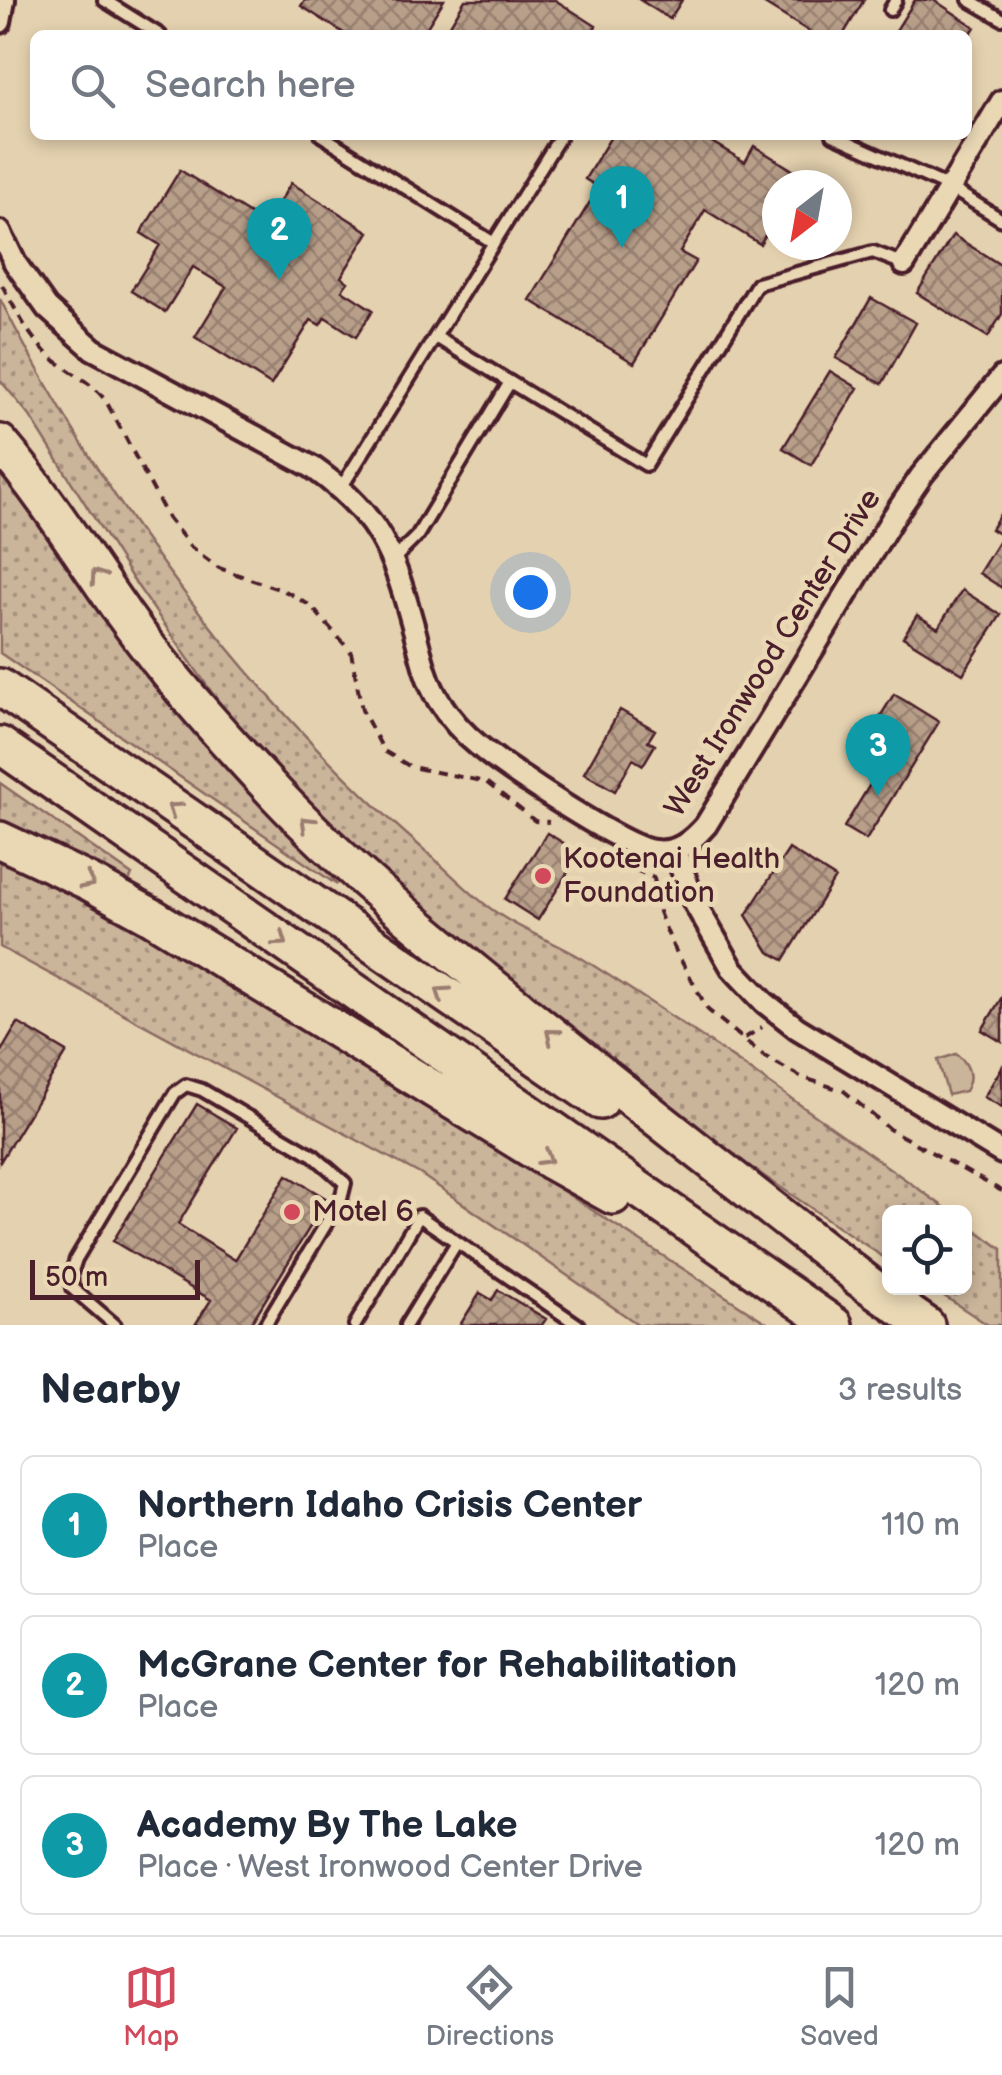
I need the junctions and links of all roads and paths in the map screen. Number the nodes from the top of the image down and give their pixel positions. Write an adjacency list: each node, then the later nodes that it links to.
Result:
1 (4, 0): 6 (street)
2 (104, 0): 7 (lane)
3 (970, 0): 4 (lane)
4 (986, 4): 5 (lane)
5 (1002, 19)
6 (0, 22)
7 (152, 30)
8 (1002, 101): 9 (street)
9 (994, 133): 13 (street)
10 (329, 140): 16 (lane)
11 (558, 140): 16 (lane)
12 (844, 140): 13 (lane)
13 (949, 187): 14 (lane); 17 (street)
14 (1002, 220)
15 (0, 232): 22 (street, West Ironwood Center Drive)
16 (494, 243): 18 (lane)
17 (904, 264): 20 (lane)
18 (436, 336): 20 (lane); 22 (lane)
19 (1002, 377): 27 (street, West Ironwood Center Drive)
20 (510, 382): 23 (lane)
21 (0, 444): 33 (highway, one-way to 21)
22 (341, 488): 23 (street, West Ironwood Center Drive)
23 (392, 560): 27 (street, West Ironwood Center Drive)
24 (0, 687): 33 (highway, one-way to 24)
25 (0, 744): 32 (highway, one-way to 32)
26 (0, 840): 32 (highway, one-way to 32)
27 (675, 851): 30 (street)
28 (770, 1022): 29 (path)
29 (744, 1038)
30 (1002, 1153)
31 (457, 1242): 36 (lane); 37 (lane); 38 (lane)
32 (778, 1287): 39 (highway)
33 (876, 1290): 40 (highway)
34 (115, 1325): 35 (lane)
35 (265, 1325)
36 (356, 1325)
37 (406, 1325)
38 (578, 1325)
39 (834, 1325)
40 (926, 1325)

